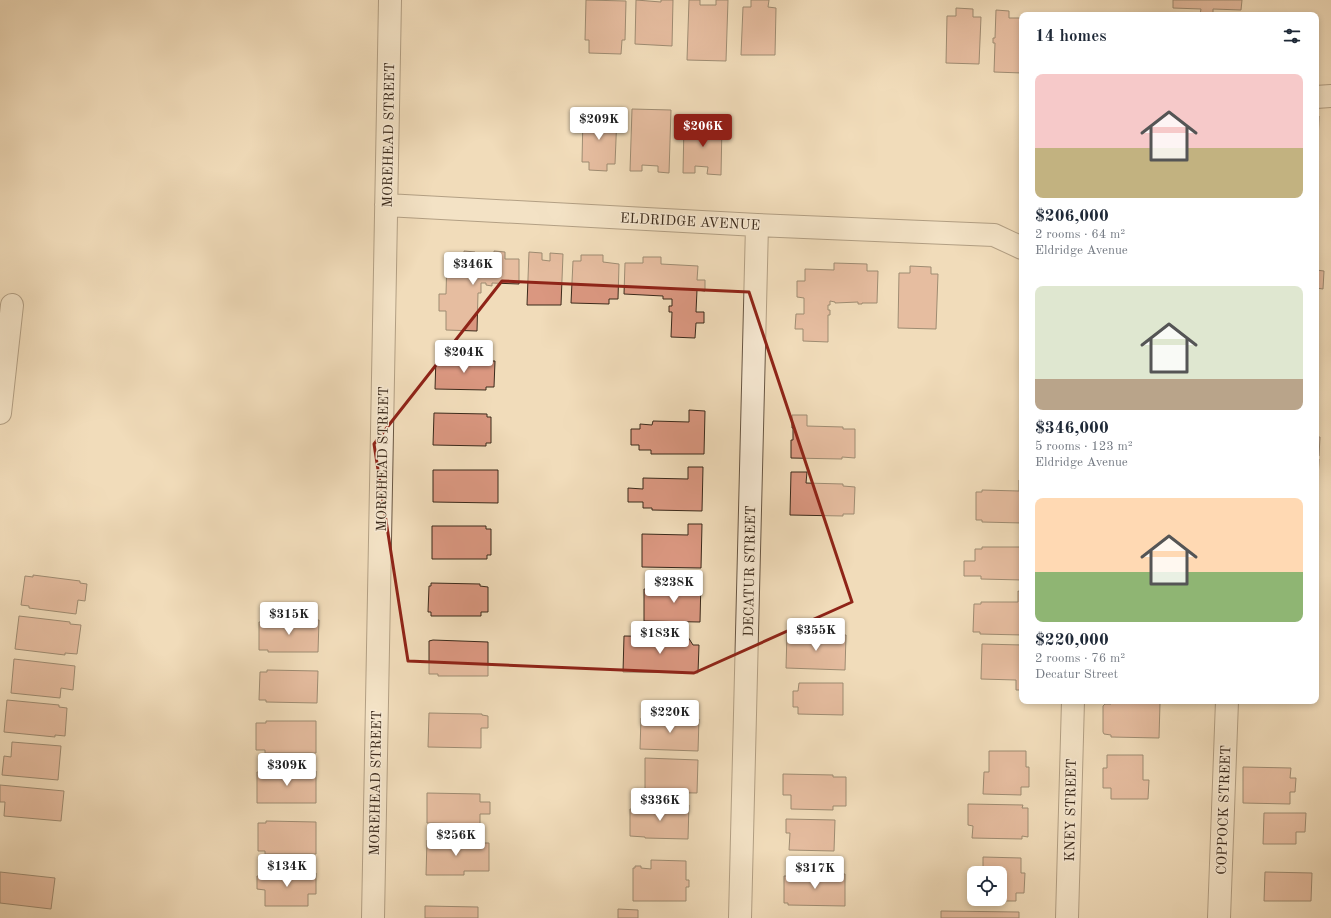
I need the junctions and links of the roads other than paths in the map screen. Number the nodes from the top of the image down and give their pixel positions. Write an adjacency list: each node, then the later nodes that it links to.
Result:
1 (390, 0): 4 (street, MOREHEAD STREET)
2 (1319, 96): 3 (street)
3 (1331, 96)
4 (386, 205): 5 (street, ELDRIDGE AVENUE); 11 (street, MOREHEAD STREET)
5 (757, 225): 6 (street, ELDRIDGE AVENUE); 12 (street, DECATUR STREET)
6 (1019, 247)
7 (12, 305): 8 (street)
8 (0, 413)
9 (1073, 704): 13 (street, KNEY STREET)
10 (1227, 704): 14 (street, COPPOCK STREET)
11 (372, 918)
12 (740, 918)
13 (1067, 918)
14 (1219, 918)

